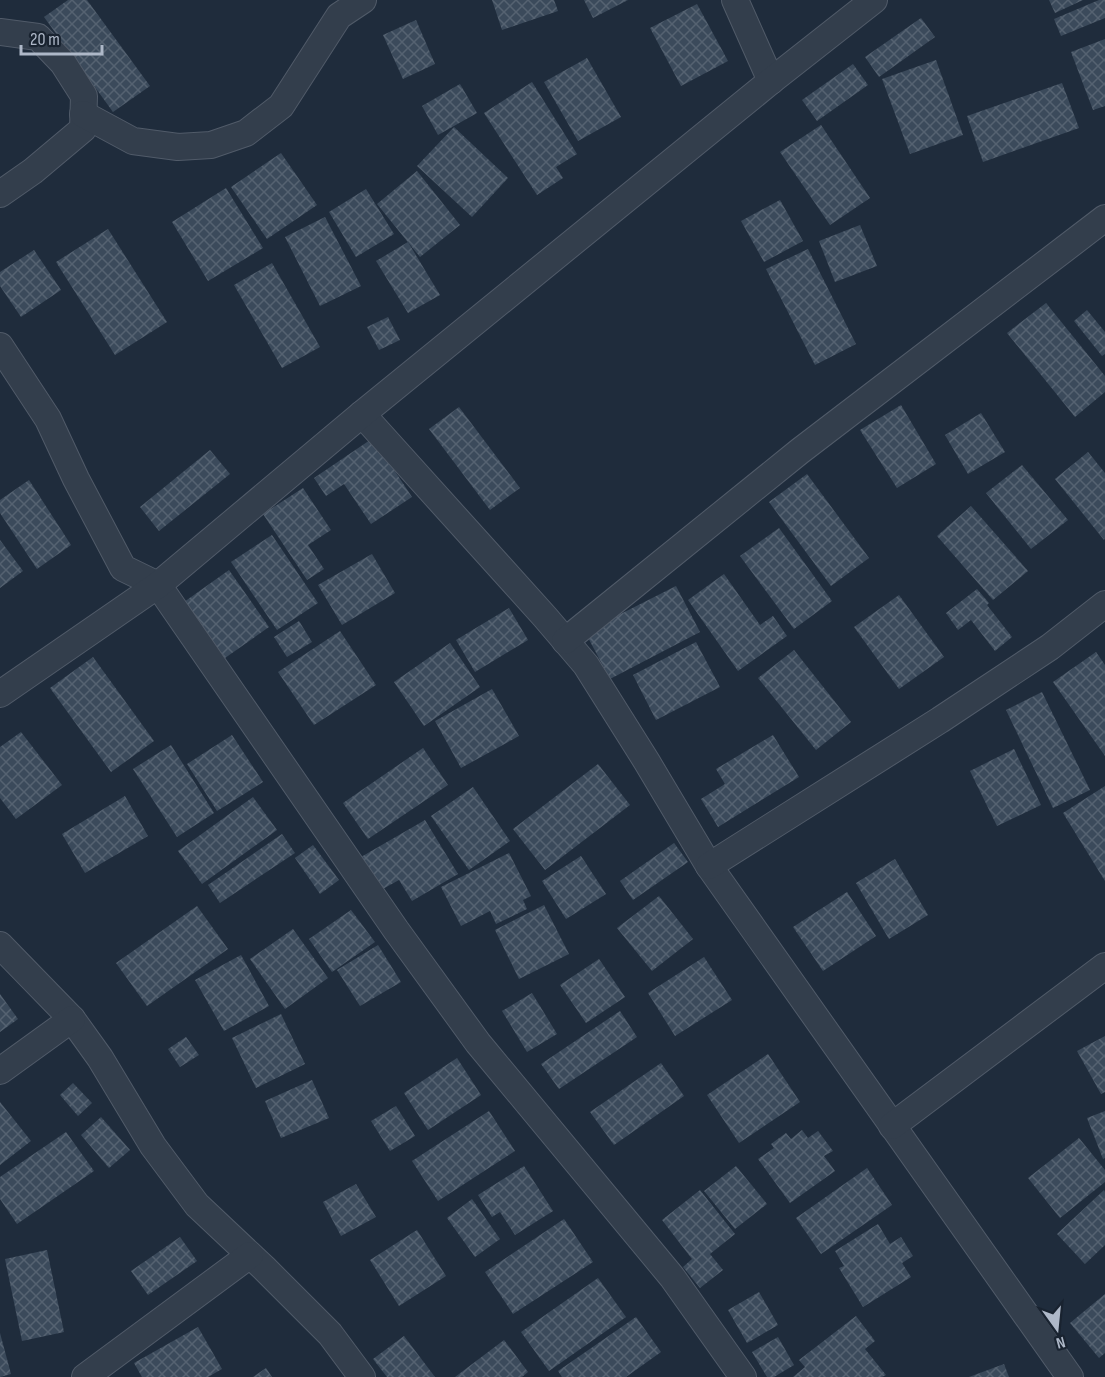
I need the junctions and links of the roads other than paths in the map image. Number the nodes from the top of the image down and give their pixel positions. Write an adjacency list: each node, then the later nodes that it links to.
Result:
1 (363, 0): 6 (street)
2 (735, 0): 5 (street)
3 (874, 0): 5 (street)
4 (0, 32): 6 (street)
5 (771, 81): 10 (street)
6 (83, 114): 7 (street)
7 (0, 194)
8 (1105, 218): 13 (street)
9 (0, 346): 11 (street)
10 (362, 414): 11 (street); 13 (street)
11 (158, 585): 14 (street); 24 (street)
12 (1105, 604): 15 (street)
13 (565, 641): 15 (street)
14 (0, 694)
15 (709, 866): 20 (street)
16 (0, 945): 18 (street)
17 (1105, 966): 20 (street)
18 (72, 1019): 19 (street); 21 (street)
19 (0, 1071)
20 (892, 1126): 25 (street)
21 (250, 1255): 22 (street); 23 (street)
22 (85, 1377)
23 (362, 1377)
24 (743, 1377)
25 (1070, 1377)

